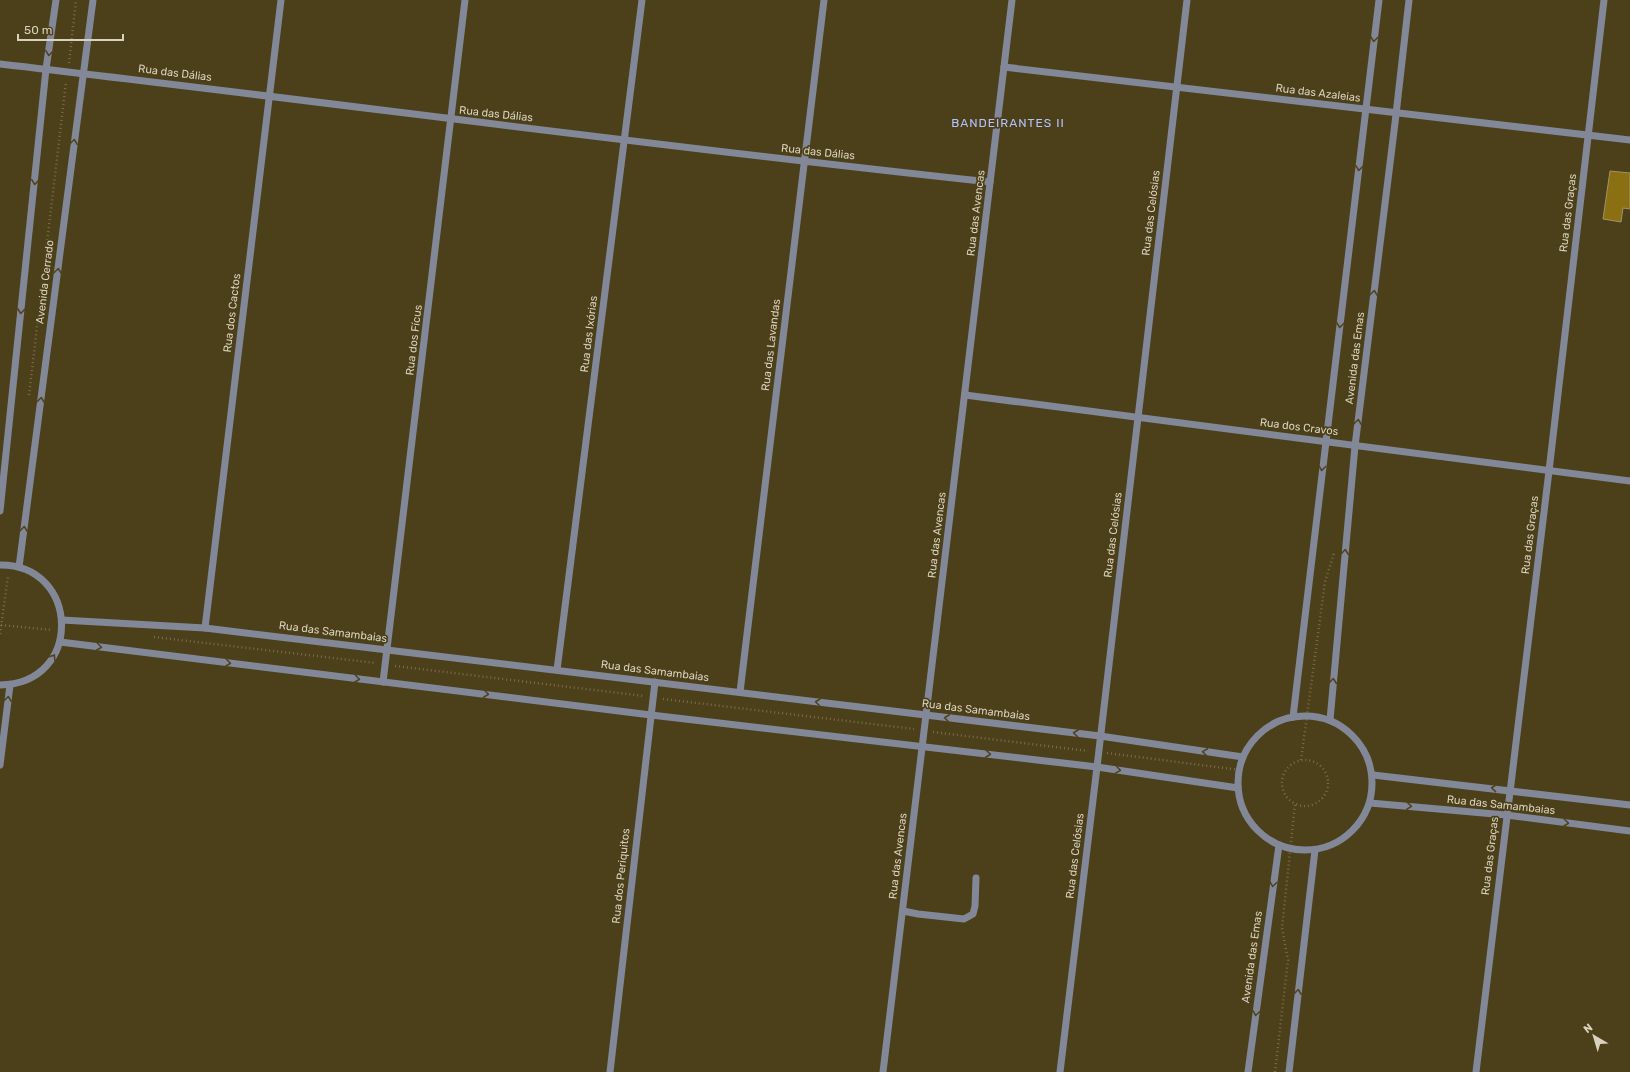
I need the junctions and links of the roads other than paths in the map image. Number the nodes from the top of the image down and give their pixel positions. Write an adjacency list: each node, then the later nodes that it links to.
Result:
1 (56, 0): 14 (street, Avenida Cerrado, one-way to 14)
2 (93, 0): 15 (street, Avenida Cerrado)
3 (281, 0): 17 (street, Rua dos Cactos)
4 (465, 0): 20 (street, Rua dos Fícus)
5 (642, 0): 22 (street, Rua das Ixórias)
6 (824, 0): 24 (street, Rua das Lavandas)
7 (1012, 0): 13 (street, Rua das Avencas)
8 (1187, 0): 16 (street, Rua das Celósias)
9 (1379, 0): 18 (street, Avenida das Emas, one-way to 18)
10 (1409, 0): 19 (street, Avenida das Emas)
11 (1604, 0): 21 (street, Rua das Graças)
12 (0, 64): 14 (street, Rua das Dálias)
13 (1004, 67): 16 (street, Rua das Azaleias); 25 (street, Rua das Avencas)
14 (46, 69): 15 (street, Rua das Dálias); 32 (street, Avenida Cerrado, one-way to 32)
15 (83, 73): 17 (street, Rua das Dálias); 34 (street, Avenida Cerrado, one-way to 15)
16 (1176, 88): 18 (street, Rua das Azaleias); 27 (street, Rua das Celósias)
17 (269, 96): 20 (street, Rua das Dálias); 36 (street, Rua dos Cactos)
18 (1366, 109): 19 (street, Rua das Azaleias); 28 (street, Avenida das Emas, one-way to 28)
19 (1396, 113): 21 (street, Rua das Azaleias); 29 (street, Avenida das Emas, one-way to 19)
20 (451, 120): 22 (street, Rua das Dálias); 38 (street, Rua dos Fícus)
21 (1588, 135): 23 (street, Rua das Azaleias); 30 (street, Rua das Graças)
22 (625, 139): 24 (street, Rua das Dálias); 39 (street, Rua das Ixórias)
23 (1630, 140)
24 (804, 162): 25 (street, Rua das Dálias); 44 (street, Rua das Lavandas)
25 (990, 182): 26 (street, Rua das Avencas)
26 (965, 395): 27 (street, Rua dos Cravos); 46 (street, Rua das Avencas)
27 (1138, 418): 28 (street, Rua dos Cravos); 49 (street, Rua das Celósias)
28 (1325, 442): 29 (street, Rua dos Cravos); 47 (street, Avenida das Emas, one-way to 47)
29 (1355, 446): 30 (street, Rua dos Cravos); 48 (street, Avenida das Emas, one-way to 29)
30 (1549, 471): 31 (street, Rua dos Cravos); 56 (street, Rua das Graças)
31 (1630, 482)
32 (0, 510)
33 (0, 565): 34 (street)
34 (20, 567): 35 (street)
35 (62, 620): 36 (street, Rua das Samambaias); 37 (street)
36 (205, 628): 38 (street, Rua das Samambaias)
37 (60, 642): 40 (street, one-way to 40); 43 (street, one-way to 37)
38 (388, 650): 39 (street, Rua das Samambaias); 40 (street, Rua dos Fícus)
39 (557, 670): 41 (street, Rua das Samambaias)
40 (383, 682): 45 (street, one-way to 45)
41 (655, 682): 44 (street, Rua das Samambaias); 45 (street, Rua dos Periquitos)
42 (0, 685): 43 (street)
43 (10, 685): 52 (street, one-way to 43)
44 (740, 692): 46 (street, Rua das Samambaias, one-way to 44)
45 (651, 715): 50 (street); 65 (street, Rua dos Periquitos)
46 (926, 716): 49 (street, Rua das Samambaias, one-way to 46); 50 (street, Rua das Avencas)
47 (1293, 717): 48 (street); 51 (street)
48 (1330, 720): 54 (street)
49 (1100, 736): 51 (street, Rua das Samambaias, one-way to 49); 53 (street, Rua das Celósias)
50 (922, 747): 53 (street, one-way to 53); 64 (street, Rua das Avencas)
51 (1243, 757): 55 (street)
52 (0, 765)
53 (1097, 767): 55 (street, one-way to 55); 67 (street, Rua das Celósias)
54 (1373, 775): 56 (street, Rua das Samambaias, one-way to 54); 57 (street)
55 (1238, 788): 61 (street)
56 (1510, 790): 58 (street, Rua das Samambaias); 59 (street, Rua das Graças)
57 (1370, 803): 59 (street, Rua das Samambaias, one-way to 59); 62 (street)
58 (1630, 804)
59 (1506, 815): 60 (street, Rua das Samambaias, one-way to 60); 70 (street, Rua das Graças)
60 (1630, 831)
61 (1279, 845): 62 (street); 68 (street, Avenida das Emas, one-way to 68)
62 (1315, 850): 69 (street, one-way to 62)
63 (976, 878): 64 (street)
64 (903, 911): 66 (street, Rua das Avencas)
65 (610, 1072)
66 (883, 1072)
67 (1060, 1072)
68 (1248, 1072)
69 (1289, 1072)
70 (1476, 1072)

